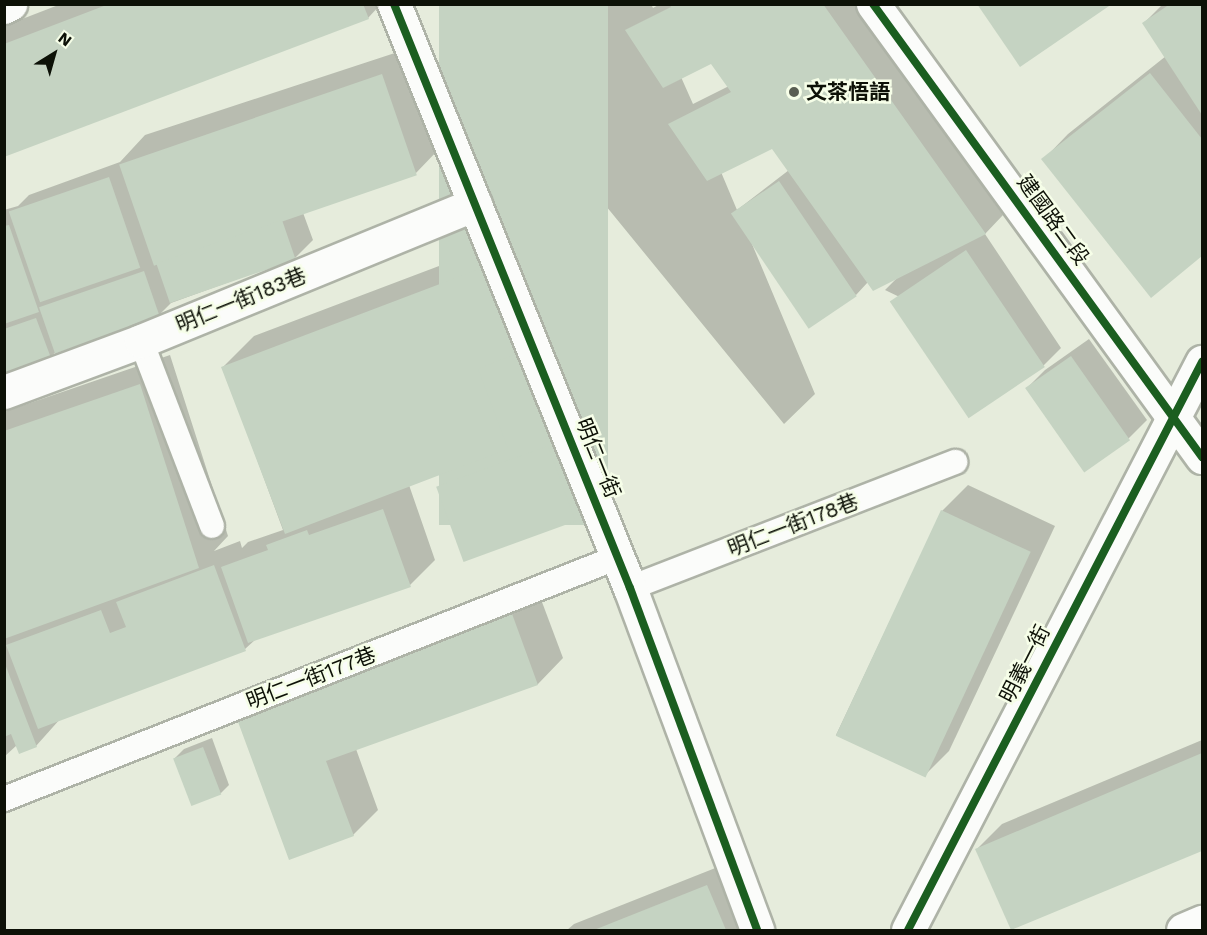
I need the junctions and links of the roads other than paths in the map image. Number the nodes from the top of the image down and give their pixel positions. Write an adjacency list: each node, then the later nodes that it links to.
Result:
1 (10, 4): 4 (street)
2 (394, 4): 5 (street, 明仁一街)
3 (873, 4): 9 (street, 建國路二段)
4 (4, 7)
5 (475, 204): 6 (street, 明仁一街183巷); 13 (street, 明仁一街)
6 (141, 341): 8 (street, 明仁一街183巷); 12 (lane)
7 (1203, 362): 9 (street, 明義一街)
8 (4, 392)
9 (1174, 414): 10 (street, 建國路二段); 18 (street, 明義一街)
10 (1203, 458)
11 (955, 462): 14 (lane, 明仁一街178巷)
12 (212, 526)
13 (618, 557): 14 (street, 明仁一街); 15 (lane, 明仁一街177巷)
14 (630, 588): 17 (street, 明仁一街)
15 (4, 799)
16 (1203, 922): 19 (street)
17 (757, 930)
18 (908, 930)
19 (1183, 930)

